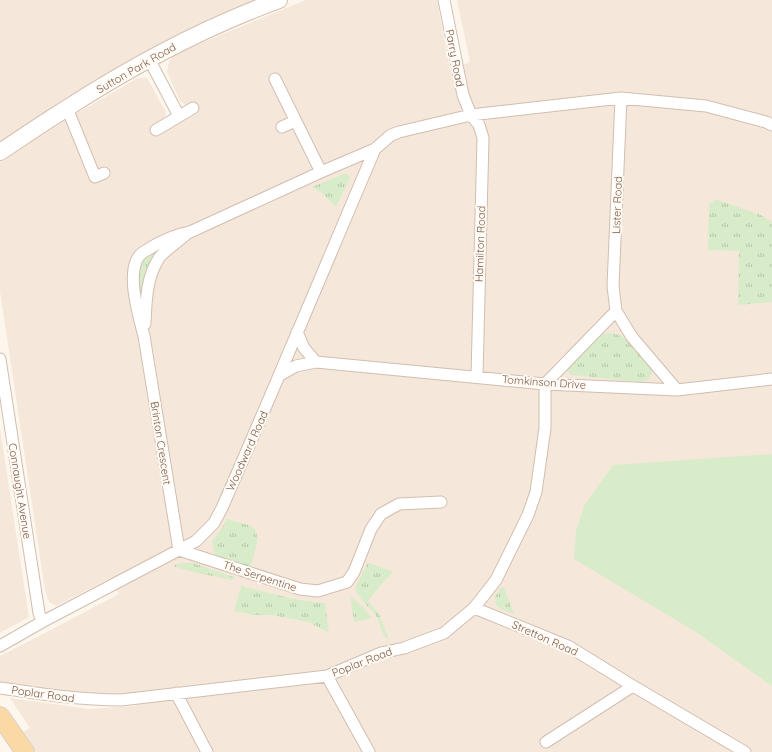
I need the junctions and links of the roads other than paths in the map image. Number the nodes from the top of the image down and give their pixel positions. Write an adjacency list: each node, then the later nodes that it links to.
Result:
1 (279, 0): 3 (main road, Sutton Park Road)
2 (444, 0): 8 (street, Parry Road)
3 (149, 59): 6 (main road, Sutton Park Road); 9 (street)
4 (275, 79): 10 (street)
5 (621, 98): 8 (street); 11 (street); 19 (street, Lister Road)
6 (67, 108): 15 (main road, Sutton Park Road); 17 (street)
7 (193, 108): 9 (street)
8 (471, 115): 14 (street); 25 (street, Hamilton Road)
9 (179, 116): 13 (street)
10 (295, 121): 12 (street); 16 (street)
11 (772, 125)
12 (282, 127)
13 (156, 130)
14 (375, 149): 16 (street, Brinton Crescent); 20 (street, Woodward Road)
15 (0, 152)
16 (321, 172): 18 (street, Brinton Crescent)
17 (95, 177)
18 (190, 232): 21 (street, Brinton Crescent); 21 (street, Brinton Crescent)
19 (616, 311): 27 (street); 28 (street, Lister Road)
20 (297, 332): 23 (street); 24 (street, Woodward Road)
21 (144, 336): 30 (street, Brinton Crescent)
22 (0, 359): 32 (street, Connaught Avenue)
23 (316, 362): 24 (street, Tomkinson Drive); 25 (street, Tomkinson Drive)
24 (280, 375): 30 (street, Woodward Road)
25 (477, 376): 27 (street, Tomkinson Drive)
26 (772, 379): 28 (street, Tomkinson Drive)
27 (545, 384): 28 (street, Tomkinson Drive); 31 (street, Poplar Road)
28 (677, 390)
29 (441, 502): 30 (street, The Serpentine)
30 (178, 550): 32 (street, Woodward Road)
31 (474, 608): 34 (street, Poplar Road); 35 (street, Stretton Road)
32 (42, 622): 33 (street, Woodward Road)
33 (0, 646)
34 (327, 676): 37 (street, Poplar Road); 42 (street)
35 (633, 686): 39 (street); 43 (street, Stretton Road)
36 (0, 688): 37 (street, Poplar Road)
37 (176, 693): 41 (street)
38 (0, 716): 40 (main road)
39 (546, 742)
40 (25, 752)
41 (207, 752)
42 (369, 752)
43 (745, 752)

